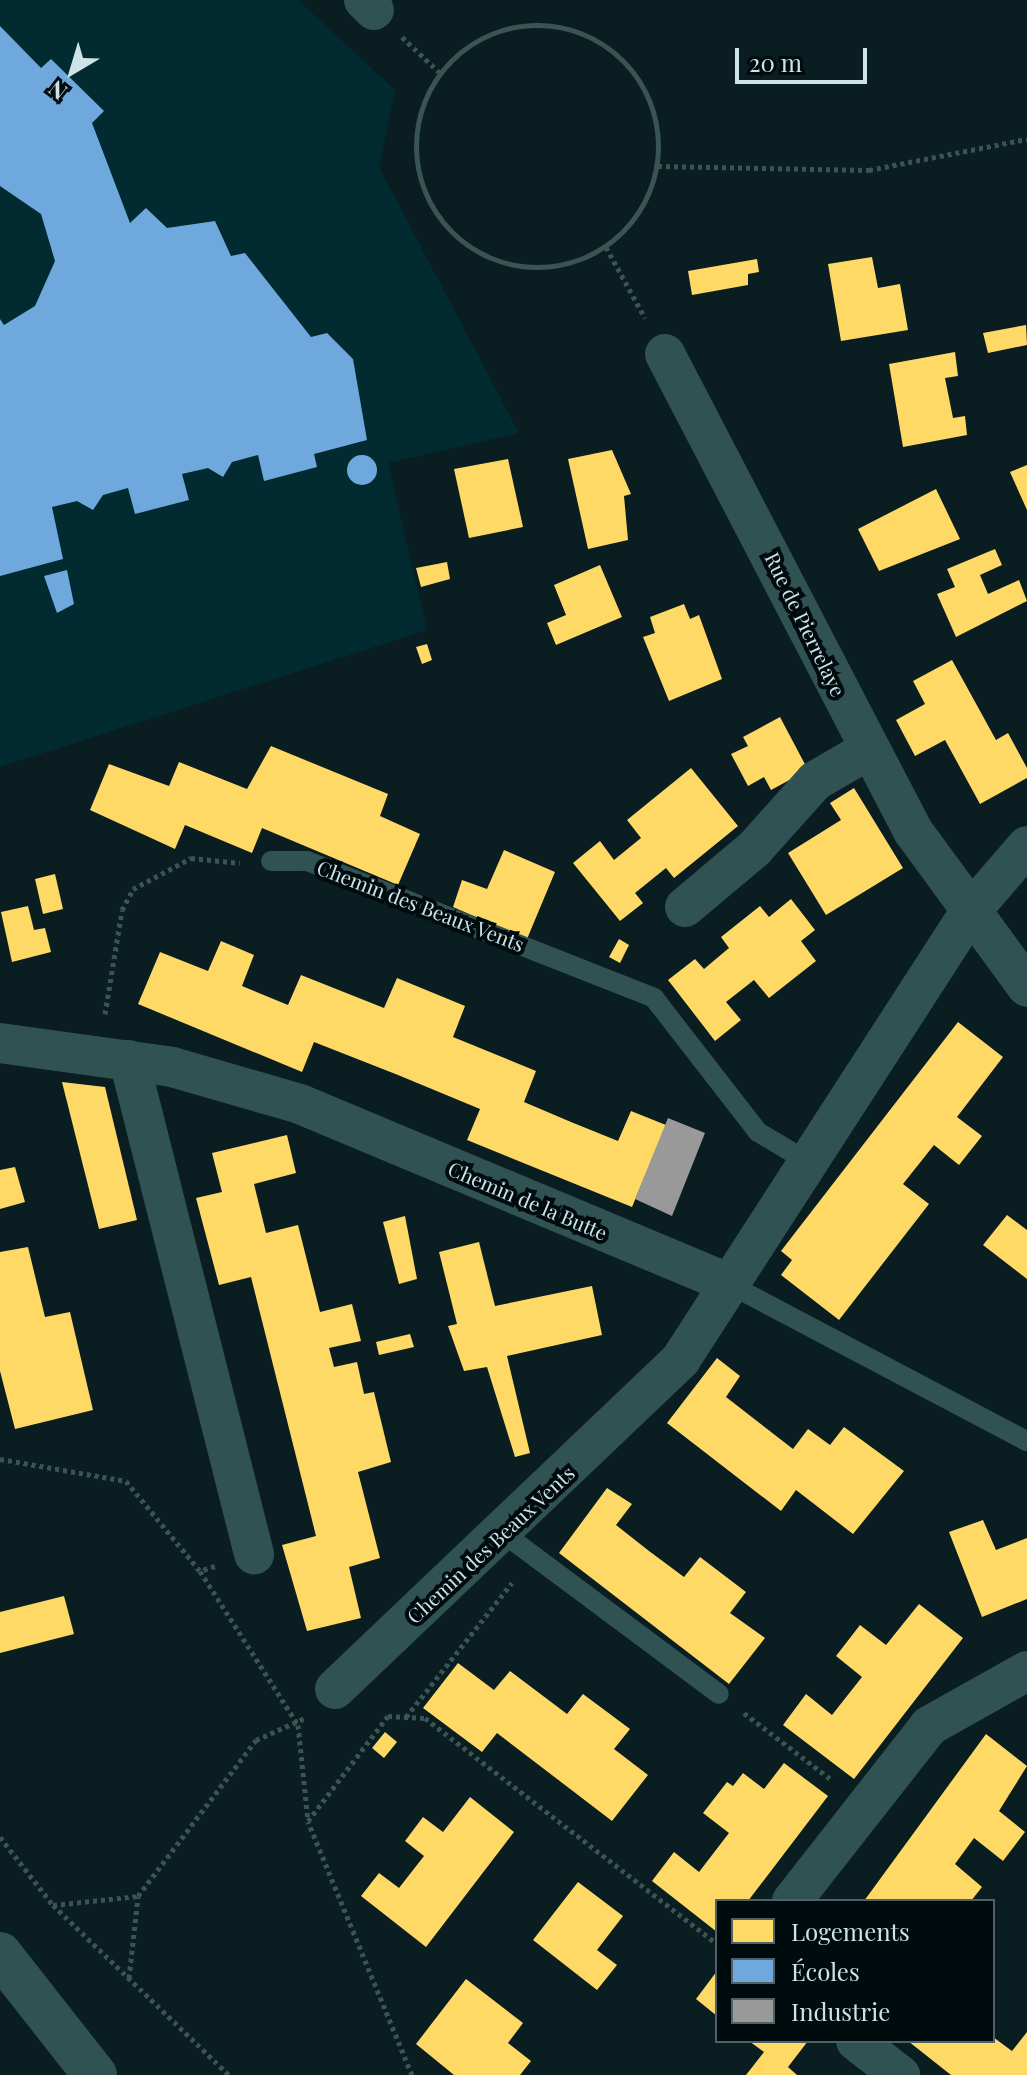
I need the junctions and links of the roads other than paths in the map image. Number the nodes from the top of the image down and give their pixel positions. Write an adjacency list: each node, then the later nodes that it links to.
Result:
1 (665, 354): 2 (street, Rue de Pierrelaye)
2 (868, 750): 5 (street); 6 (street, Rue de Pierrelaye)
3 (1027, 846): 6 (street, Chemin des Beaux Vents)
4 (271, 861): 10 (lane, Chemin des Beaux Vents)
5 (685, 907)
6 (970, 912): 7 (street, Rue de Pierrelaye); 10 (street, Chemin des Beaux Vents)
7 (1027, 987)
8 (0, 1043): 9 (street, Chemin de la Butte)
9 (114, 1058): 11 (street, Chemin de la Butte); 14 (street)
10 (805, 1160): 11 (street, Chemin des Beaux Vents)
11 (725, 1282): 12 (lane, Chemin de la Butte); 13 (street, Chemin des Beaux Vents)
12 (1027, 1441)
13 (518, 1545): 16 (street, Chemin des Beaux Vents); 17 (lane)
14 (254, 1554)
15 (1027, 1671): 18 (street)
16 (335, 1689)
17 (719, 1694)
18 (794, 1899)
19 (2, 1961): 20 (street)
20 (95, 2075)

